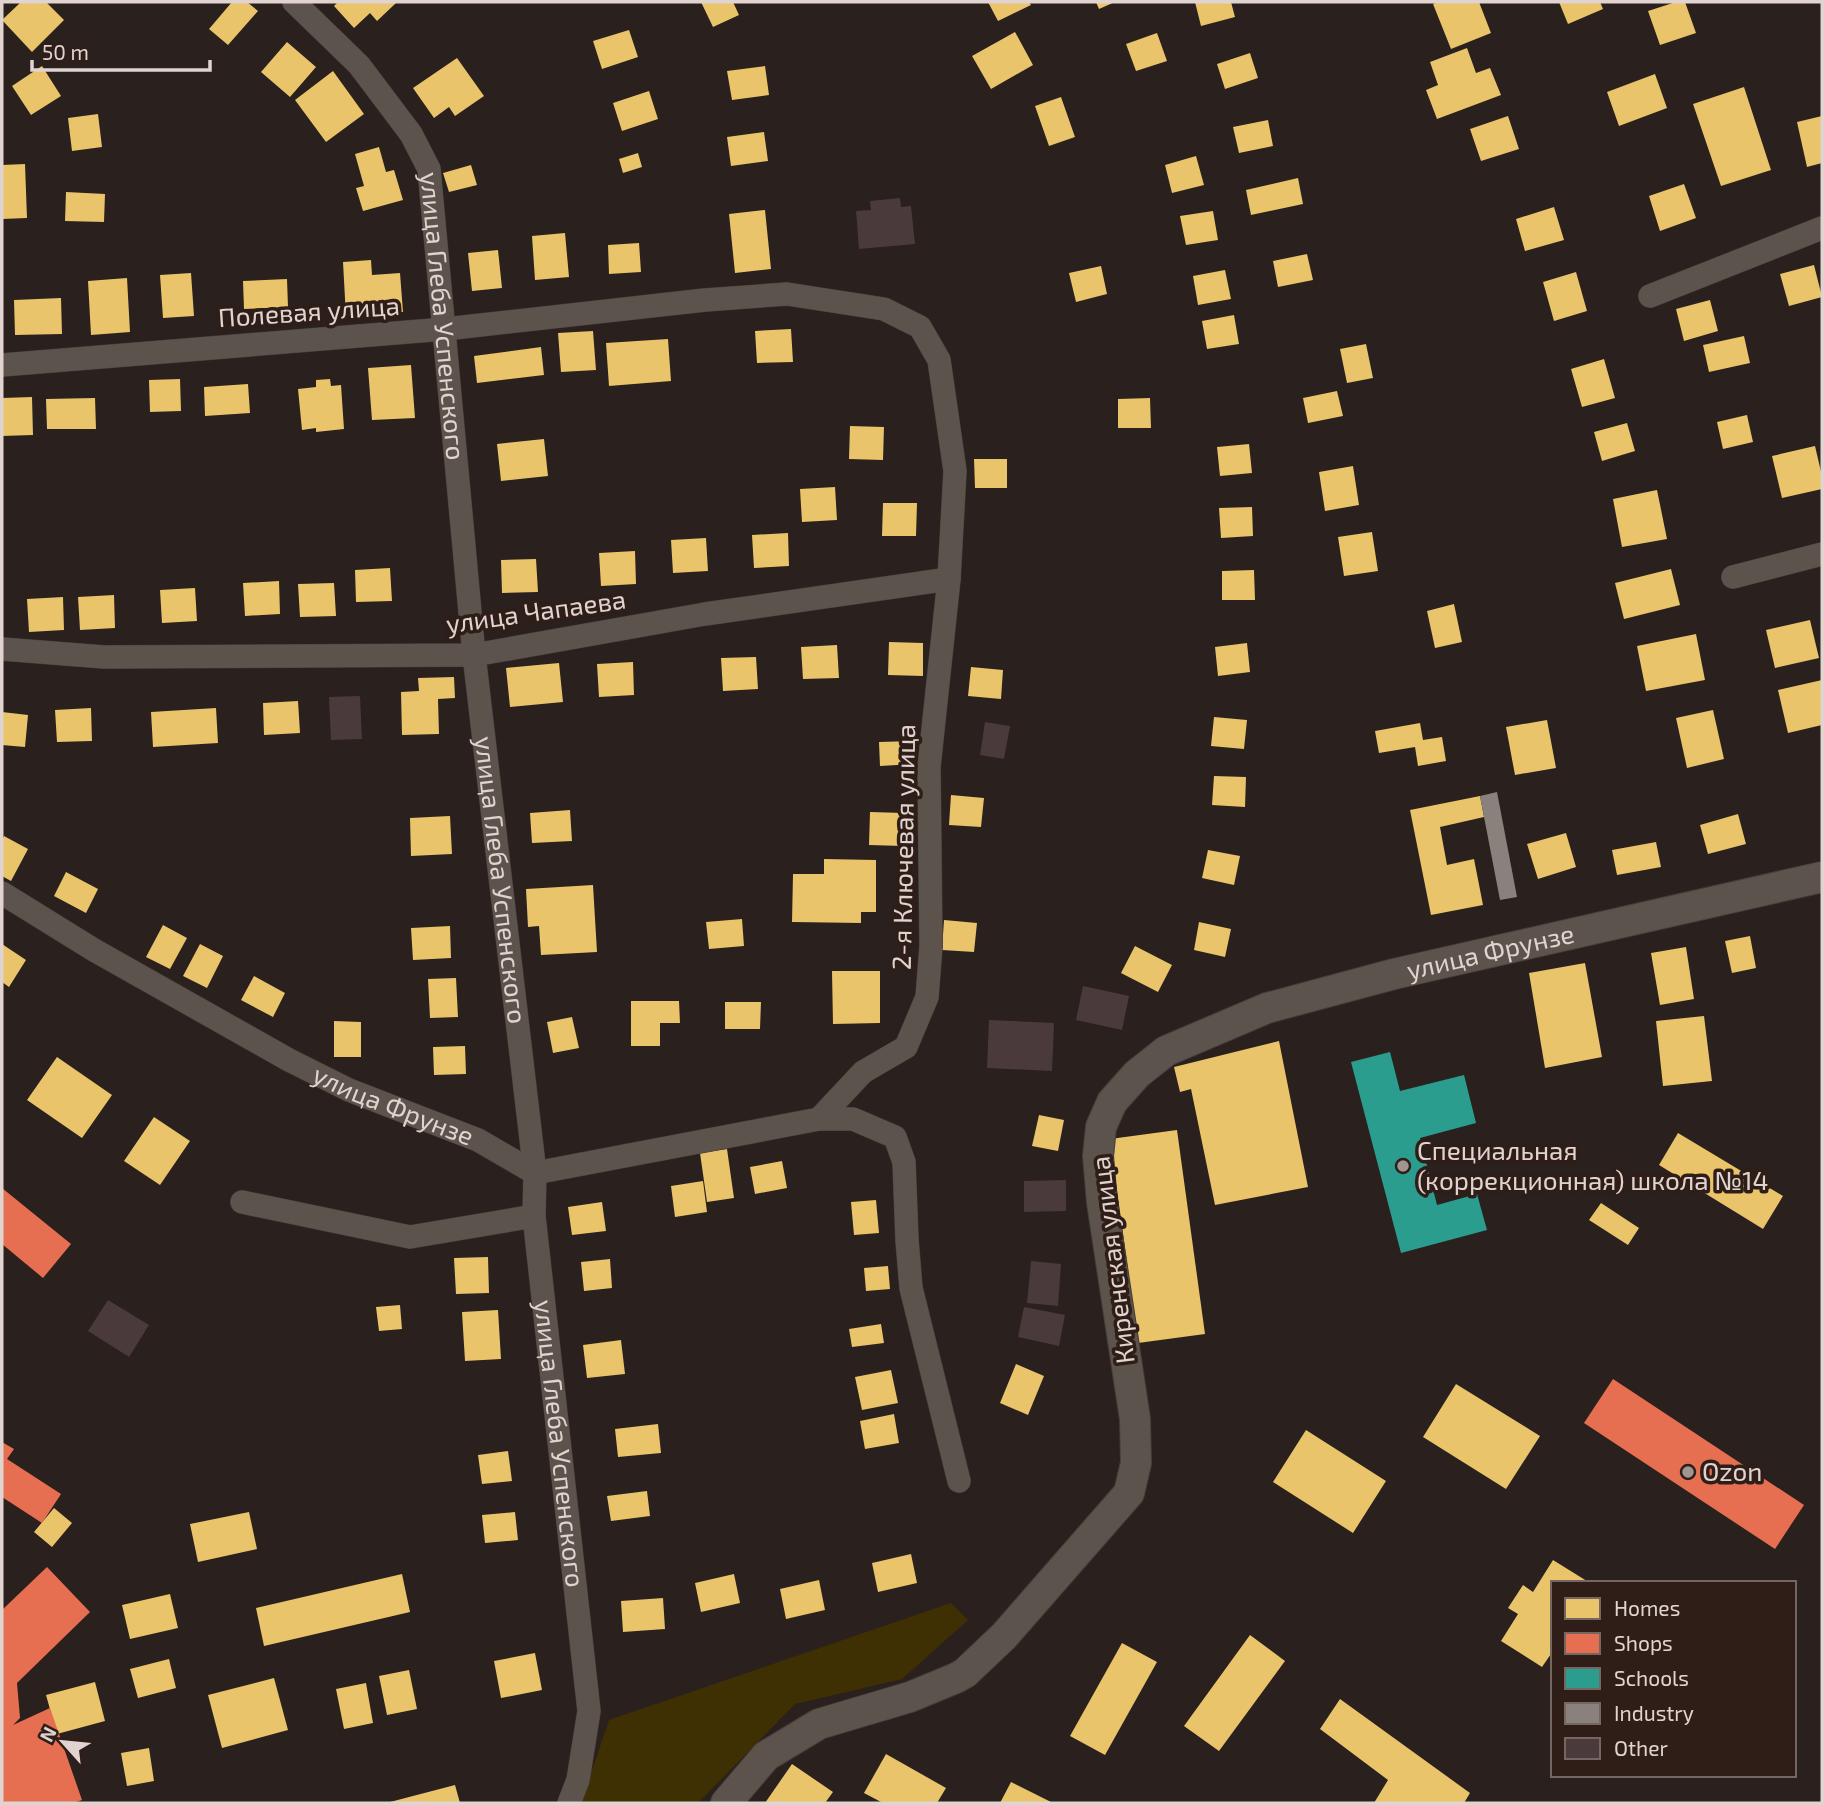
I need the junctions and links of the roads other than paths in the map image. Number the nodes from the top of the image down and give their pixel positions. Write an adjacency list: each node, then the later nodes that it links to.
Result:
1 (294, 2): 5 (street, улица Глеба Успенского)
2 (1822, 228): 3 (street)
3 (1650, 296)
4 (705, 300): 5 (street, Полевая улица); 9 (street, 2-я Ключевая улица)
5 (445, 330): 6 (street, Полевая улица); 11 (street, улица Глеба Успенского)
6 (2, 365)
7 (1822, 554): 8 (street)
8 (1733, 577)
9 (949, 579): 11 (street, улица Чапаева); 15 (street, 2-я Ключевая улица)
10 (2, 649): 11 (street, улица Чапаева)
11 (474, 655): 16 (street, улица Глеба Успенского)
12 (1822, 877): 14 (street, улица Фрунзе)
13 (2, 893): 16 (street, улица Фрунзе)
14 (1166, 1051): 21 (street, Киренская улица)
15 (819, 1119): 16 (street); 19 (street)
16 (535, 1173): 18 (street, улица Глеба Успенского)
17 (242, 1202): 18 (street)
18 (534, 1216): 20 (street, улица Глеба Успенского)
19 (959, 1481)
20 (569, 1803)
21 (726, 1803)

